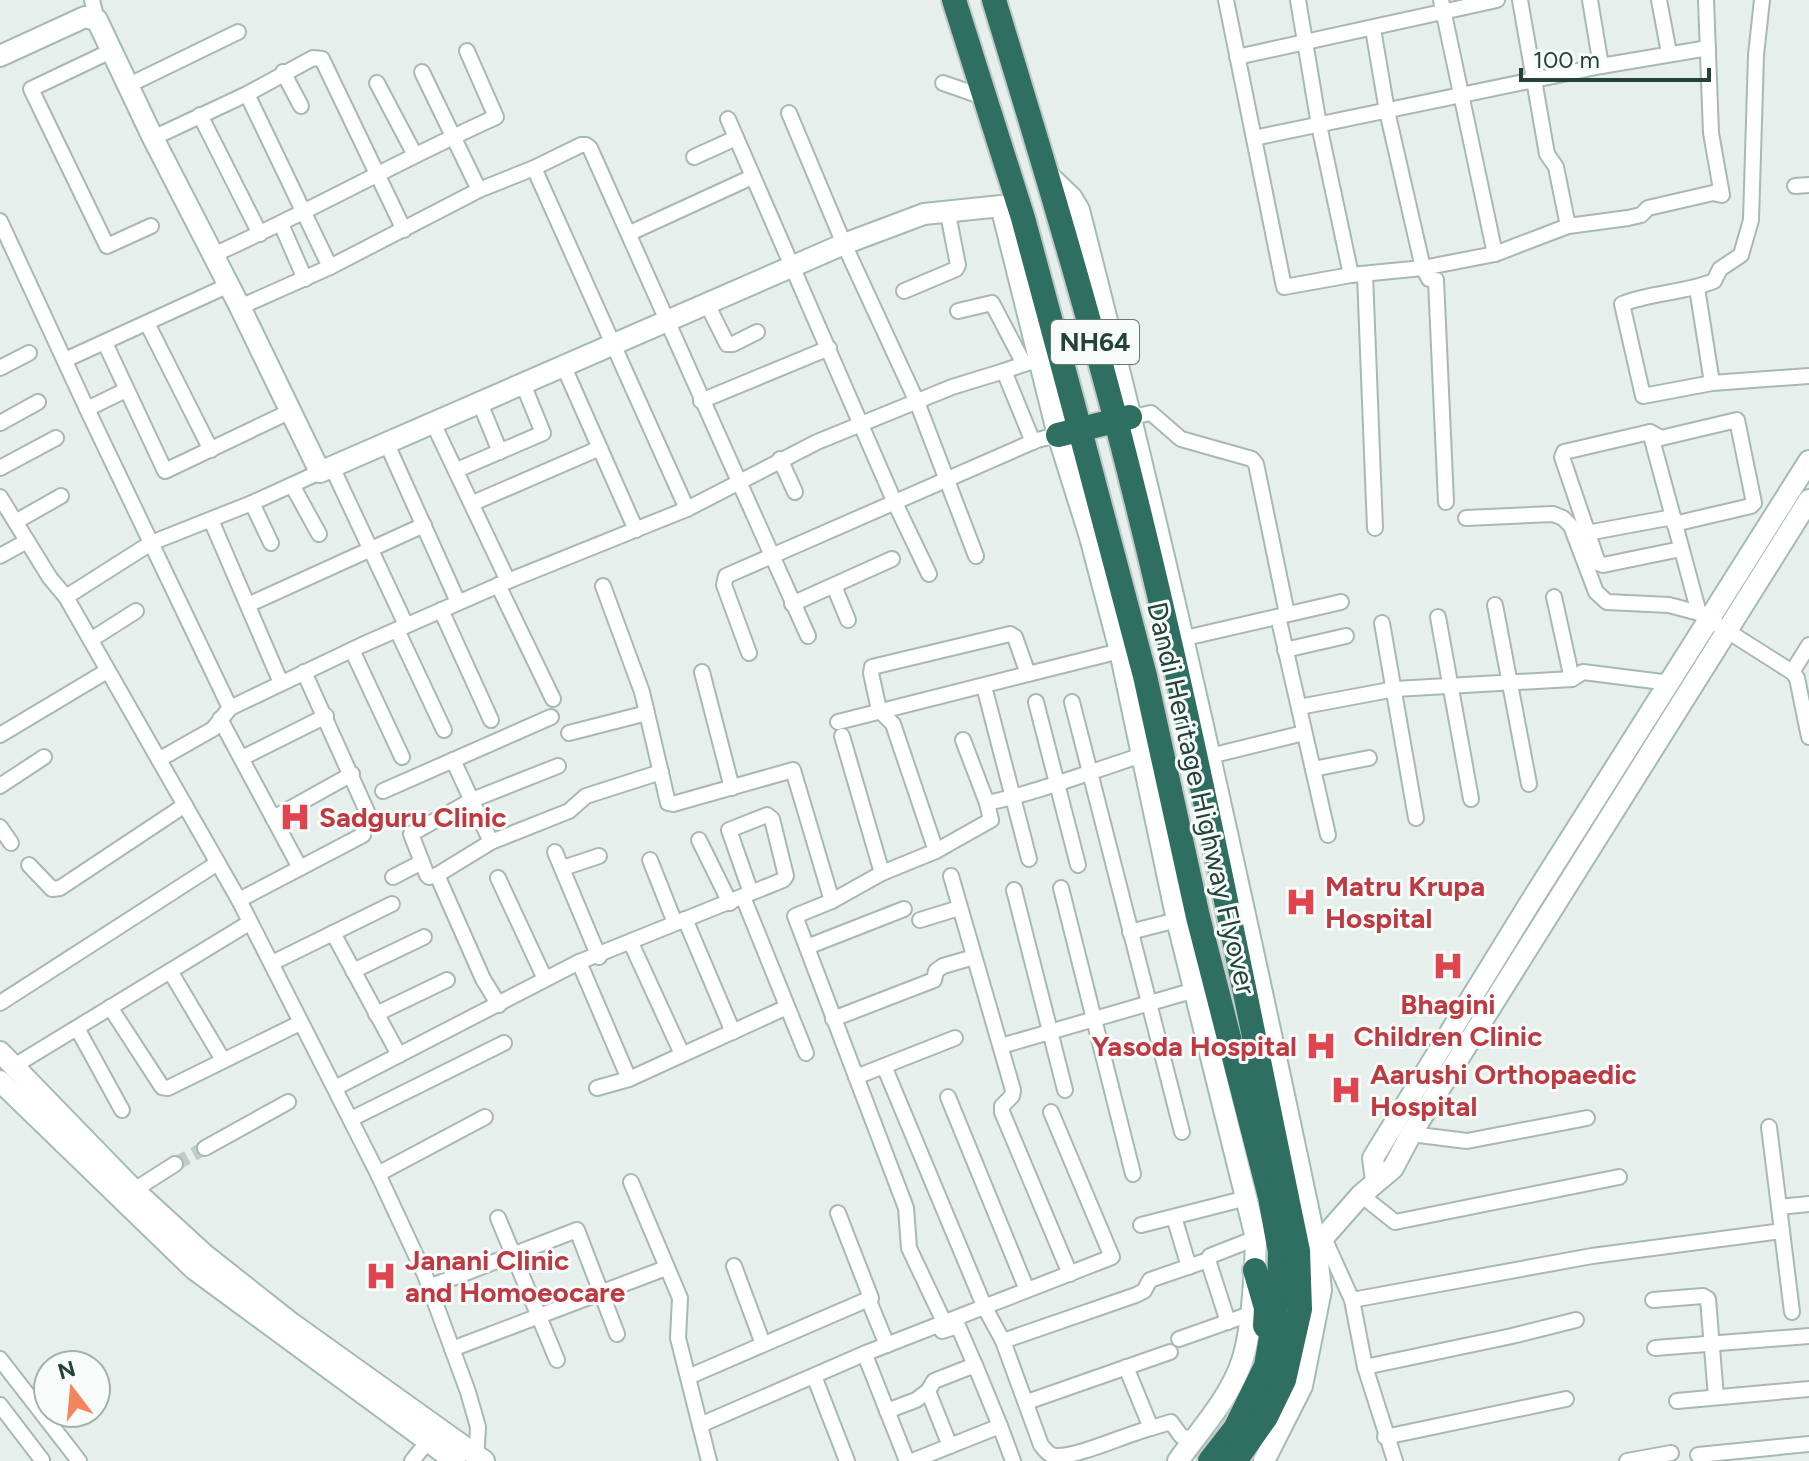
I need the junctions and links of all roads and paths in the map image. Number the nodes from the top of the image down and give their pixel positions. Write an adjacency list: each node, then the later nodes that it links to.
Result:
1 (92, 0): 13 (street)
2 (954, 0): 32 (highway, NH64)
3 (994, 0): 94 (highway, NH64)
4 (1226, 0): 22 (street)
5 (1298, 0): 16 (street)
6 (1497, 0): 12 (street)
7 (1520, 0): 26 (street)
8 (1590, 0): 23 (street)
9 (1659, 0): 20 (street)
10 (1706, 0): 17 (street)
11 (1762, 0): 67 (street)
12 (1442, 5): 14 (street); 31 (street)
13 (97, 20): 18 (street); 21 (street)
14 (1373, 29): 16 (street); 34 (street)
15 (238, 32): 29 (street)
16 (1307, 43): 22 (street); 38 (street)
17 (1708, 48): 20 (street); 54 (street)
18 (111, 51): 29 (street); 53 (street)
19 (467, 51): 39 (street)
20 (1669, 53): 23 (street)
21 (0, 56)
22 (1237, 57): 42 (street)
23 (1601, 66): 26 (street)
24 (283, 72): 30 (street); 33 (street); 46 (street)
25 (422, 72): 39 (street)
26 (1533, 79): 31 (street); 54 (street)
27 (377, 83): 43 (street)
28 (943, 83): 32 (street)
29 (129, 85): 40 (street)
30 (247, 94): 36 (street); 49 (street)
31 (1460, 94): 34 (street); 59 (street)
32 (988, 104): 98 (highway, NH64)
33 (301, 106)
34 (1387, 111): 38 (street); 63 (street)
35 (789, 113): 58 (street)
36 (200, 115): 40 (street); 57 (street)
37 (728, 119): 41 (street)
38 (1319, 125): 42 (street); 64 (street)
39 (453, 137): 43 (street); 48 (street)
40 (153, 138): 60 (street)
41 (736, 138): 44 (street); 47 (street)
42 (1254, 138): 64 (street)
43 (415, 155): 46 (street)
44 (694, 157)
45 (534, 168): 48 (street); 56 (street); 76 (street)
46 (377, 175): 49 (street); 55 (street)
47 (752, 177): 56 (street); 62 (street)
48 (479, 190): 55 (street)
49 (303, 211): 52 (street); 61 (street)
50 (950, 213): 58 (street); 68 (street); 80 (street)
51 (0, 221): 79 (street)
52 (281, 224): 57 (street); 65 (street)
53 (151, 226)
54 (1568, 226): 59 (street)
55 (404, 230): 61 (street)
56 (630, 233): 72 (street)
57 (260, 234): 60 (street)
58 (844, 244): 62 (street); 90 (street)
59 (1495, 254): 63 (street)
60 (213, 255): 66 (street)
61 (330, 267): 65 (street)
62 (793, 267): 69 (street); 77 (street)
63 (1423, 268): 64 (street); 119 (street)
64 (1358, 275): 131 (street)
65 (305, 279): 70 (street)
66 (229, 285): 70 (street); 73 (street)
67 (1697, 288): 85 (street); 85 (street)
68 (904, 291)
69 (707, 304): 72 (street); 74 (street)
70 (240, 307): 93 (street)
71 (958, 311): 80 (street)
72 (668, 321): 76 (street); 88 (street)
73 (147, 323): 75 (street); 104 (street)
74 (757, 332)
75 (105, 343): 79 (street); 87 (street)
76 (614, 344): 81 (street); 123 (street)
77 (829, 348): 88 (street); 97 (street)
78 (29, 353): 82 (street)
79 (65, 360): 92 (street)
80 (1031, 362): 83 (street); 98 (street)
81 (564, 367): 86 (street); 103 (street)
82 (0, 368)
83 (1004, 371): 90 (street); 101 (street)
84 (1809, 376): 85 (street)
85 (1712, 383)
86 (523, 384): 91 (street); 105 (street)
87 (126, 390): 92 (street); 104 (street)
88 (701, 401): 111 (street)
89 (38, 402): 95 (street)
90 (917, 402): 97 (street); 112 (street)
91 (480, 403): 96 (street); 105 (street)
92 (87, 409): 137 (street)
93 (291, 411): 104 (street); 109 (street)
94 (1124, 419): 98 (highway); 115 (street); 129 (highway, NH64); 159 (street)
95 (0, 423)
96 (433, 423): 102 (street); 110 (street)
97 (861, 424): 106 (street); 122 (street)
98 (1069, 432): 101 (street); 124 (highway, NH64); 135 (street)
99 (1650, 432): 127 (street); 127 (street); 133 (street)
100 (56, 438): 108 (street)
101 (1033, 442): 112 (street)
102 (387, 444): 109 (street); 130 (street)
103 (600, 448): 121 (street); 132 (street)
104 (211, 450)
105 (500, 452): 110 (street)
106 (780, 459): 111 (street); 114 (street)
107 (1809, 461): 161 (street)
108 (0, 468)
109 (326, 469): 113 (street); 139 (street)
110 (457, 470): 121 (street)
111 (739, 481): 123 (street); 141 (street)
112 (948, 481): 122 (street); 143 (street)
113 (292, 485): 120 (street); 134 (street)
114 (795, 492)
115 (1149, 494): 129 (highway); 167 (street)
116 (61, 496): 128 (street)
117 (0, 499): 128 (street)
118 (1809, 500): 161 (street)
119 (1446, 502)
120 (252, 503): 126 (street); 138 (street)
121 (473, 503): 146 (street)
122 (895, 503): 141 (street); 145 (street)
123 (694, 509): 132 (street)
124 (1101, 511): 135 (street); 397 (highway, Dandi Heritage Highway Flyover / NH64)
125 (1466, 518): 161 (street)
126 (211, 520): 137 (street); 153 (street)
127 (1674, 520): 133 (street); 140 (street)
128 (17, 521): 136 (street)
129 (1140, 523): 398 (highway, Dandi Heritage Highway Flyover / NH64)
130 (424, 525): 139 (street); 151 (street)
131 (1375, 528)
132 (636, 530): 146 (street)
133 (1587, 533): 140 (street)
134 (319, 534)
135 (1090, 537): 171 (street)
136 (27, 541): 142 (street); 149 (street)
137 (151, 543): 149 (street); 191 (street)
138 (271, 543)
139 (372, 547): 153 (street); 163 (street)
140 (1681, 549): 161 (street)
141 (773, 555): 154 (street); 172 (street)
142 (0, 556)
143 (976, 556)
144 (892, 559): 148 (street)
145 (929, 574)
146 (503, 583): 151 (street); 185 (street)
147 (603, 586): 190 (street)
148 (834, 586): 154 (street); 160 (street)
149 (66, 597): 166 (street)
150 (1554, 597): 178 (street)
151 (458, 602): 156 (street)
152 (1341, 602): 159 (street)
153 (250, 604): 179 (street)
154 (792, 604): 164 (street)
155 (1495, 605): 180 (street)
156 (441, 610): 163 (street); 194 (street)
157 (136, 611): 166 (street)
158 (1438, 617): 182 (street)
159 (1284, 619): 167 (street); 170 (street)
160 (848, 620)
161 (1711, 621): 176 (street); 181 (street); 228 (street)
162 (1382, 623): 183 (street)
163 (402, 628): 169 (street); 195 (street)
164 (808, 636)
165 (1346, 636): 170 (street)
166 (92, 639): 173 (street)
167 (1181, 639): 202 (street)
168 (1809, 645): 176 (street)
169 (352, 650): 174 (street); 204 (street)
170 (1285, 650): 188 (street)
171 (1120, 651): 177 (street); 201 (street)
172 (749, 653)
173 (107, 671): 198 (street); 207 (street)
174 (304, 672): 179 (street); 192 (street)
175 (702, 672): 217 (street)
176 (1792, 672): 199 (street)
177 (1028, 674): 189 (street); 189 (street)
178 (1572, 679): 180 (street); 181 (street)
179 (281, 683): 191 (street)
180 (1510, 683): 182 (street); 214 (street)
181 (1670, 683): 228 (street)
182 (1451, 685): 183 (street); 220 (street)
183 (1395, 689): 188 (street); 226 (street)
184 (986, 694): 219 (street)
185 (553, 699)
186 (1036, 702): 215 (street)
187 (1072, 702): 212 (street)
188 (1299, 707): 197 (street)
189 (879, 710): 234 (street); 245 (street)
190 (647, 713): 196 (street); 211 (street)
191 (225, 714): 205 (street); 207 (street)
192 (326, 716): 205 (street); 213 (street)
193 (551, 717): 208 (street)
194 (491, 720)
195 (444, 730)
196 (569, 733)
197 (1304, 733): 202 (street); 210 (street)
198 (0, 735)
199 (1809, 737)
200 (963, 740): 222 (street)
201 (1143, 755): 212 (street); 259 (street)
202 (1210, 756): 330 (street)
203 (44, 757): 216 (street)
204 (402, 757)
205 (242, 758): 225 (street)
206 (1369, 758): 210 (street)
207 (160, 759): 223 (street)
208 (453, 760): 218 (street); 221 (street)
209 (558, 766): 221 (street)
210 (1313, 769): 230 (street)
211 (661, 772): 217 (street); 232 (street)
212 (1088, 772): 215 (street); 262 (street)
213 (352, 774): 224 (street); 225 (street)
214 (1529, 784)
215 (1058, 785): 219 (street); 242 (street)
216 (0, 786)
217 (732, 788): 254 (street)
218 (383, 791)
219 (1013, 797): 222 (street); 237 (street)
220 (1471, 799)
221 (472, 800): 232 (street); 239 (street)
222 (987, 803): 234 (street)
223 (185, 805): 240 (street); 241 (street)
224 (369, 816)
225 (273, 818): 243 (street)
226 (1416, 818)
227 (0, 827): 233 (street)
228 (1588, 834): 312 (street); 319 (street)
229 (363, 835): 243 (street)
230 (1328, 835)
231 (699, 840): 252 (street)
232 (491, 842): 246 (street)
233 (11, 843)
234 (936, 851): 245 (street)
235 (555, 852): 244 (street)
236 (599, 856): 244 (street)
237 (1029, 859)
238 (650, 860): 260 (street)
239 (422, 862): 246 (street); 248 (street)
240 (216, 864): 253 (street); 276 (street)
241 (29, 865)
242 (1078, 865)
243 (300, 868): 253 (street)
244 (563, 868): 267 (street)
245 (882, 873): 254 (street)
246 (437, 875): 278 (street)
247 (951, 876): 256 (street)
248 (393, 877)
249 (498, 878): 273 (street)
250 (1061, 888): 283 (street)
251 (1014, 890): 286 (street)
252 (741, 898): 252 (street); 260 (street); 280 (street)
253 (239, 900): 261 (street)
254 (832, 901): 266 (street)
255 (392, 904): 263 (street)
256 (959, 908): 258 (street); 268 (street)
257 (904, 909): 266 (street)
258 (920, 920)
259 (1177, 920): 262 (street); 275 (street)
260 (680, 921): 265 (street); 287 (street)
261 (249, 923): 270 (street); 271 (street)
262 (1130, 932): 277 (street)
263 (333, 933): 270 (street); 272 (street)
264 (424, 937): 272 (street)
265 (631, 943): 267 (street); 292 (street)
266 (807, 947): 282 (street)
267 (599, 957): 269 (street)
268 (974, 957): 282 (street); 290 (street)
269 (579, 962): 273 (street); 298 (street)
270 (272, 963): 284 (street)
271 (170, 971): 279 (street); 295 (street)
272 (353, 971): 281 (street)
273 (545, 979): 278 (street)
274 (447, 980): 281 (street)
275 (1195, 990): 277 (street); 321 (street)
276 (0, 1003)
277 (1148, 1003): 283 (street); 311 (street)
278 (499, 1005): 293 (street)
279 (110, 1007): 285 (street); 295 (street)
280 (787, 1007): 287 (street); 291 (street)
281 (376, 1014): 293 (street)
282 (833, 1019): 297 (street)
283 (1094, 1020): 286 (street); 316 (street)
284 (300, 1023): 295 (street); 300 (street)
285 (77, 1028): 294 (street); 305 (street)
286 (1050, 1031): 290 (street); 302 (street)
287 (733, 1032): 292 (street)
288 (955, 1038): 296 (street)
289 (504, 1043): 309 (street)
290 (1001, 1046): 337 (street)
291 (806, 1053)
292 (682, 1054): 298 (street)
293 (399, 1055): 300 (street)
294 (7, 1059): 320 (street)
295 (223, 1060)
296 (884, 1066): 297 (street); 344 (street)
297 (856, 1077): 348 (street)
298 (629, 1079): 301 (street)
299 (0, 1081): 320 (street)
300 (335, 1088): 309 (street)
301 (597, 1088)
302 (1065, 1090)
303 (948, 1097): 340 (street)
304 (288, 1102): 313 (street)
305 (122, 1110)
306 (1051, 1112): 337 (street)
307 (485, 1117): 315 (street)
308 (1587, 1118): 312 (street)
309 (351, 1119): 315 (street)
310 (1769, 1127): 323 (street)
311 (1182, 1132)
312 (1411, 1134): 319 (street)
313 (205, 1148)
314 (175, 1164): 320 (street)
315 (378, 1174): 338 (street)
316 (1133, 1174)
317 (1619, 1177): 319 (street)
318 (631, 1182): 335 (street)
319 (1368, 1188): 330 (street)
320 (127, 1195): 381 (street); 388 (street)
321 (1247, 1198): 325 (street); 329 (street)
322 (1809, 1204): 323 (street)
323 (1779, 1207): 328 (street)
324 (838, 1213): 343 (street)
325 (1174, 1217): 327 (street); 334 (street)
326 (498, 1218): 331 (street)
327 (1141, 1225)
328 (1782, 1231): 341 (street); 345 (street)
329 (1256, 1238): 332 (street); 336 (street)
330 (1320, 1242): 341 (street); 366 (street)
331 (514, 1255): 338 (street); 339 (street); 346 (street)
332 (1208, 1260): 334 (street); 349 (street)
333 (734, 1266): 354 (street)
334 (1189, 1267): 353 (street)
335 (666, 1268): 339 (street); 368 (street)
336 (1255, 1270): 350 (highway)
337 (1070, 1274): 340 (street)
338 (429, 1287): 358 (street)
339 (601, 1290): 346 (street); 351 (street)
340 (1027, 1290): 344 (street)
341 (1352, 1300): 364 (street)
342 (1653, 1300): 356 (street)
343 (869, 1301): 354 (street); 355 (street)
344 (985, 1308): 348 (street); 353 (street)
345 (1792, 1312)
346 (539, 1315): 358 (street); 360 (street)
347 (1576, 1320): 364 (street)
348 (944, 1322): 355 (street)
349 (1228, 1322): 350 (street); 363 (street)
350 (1258, 1322): 384 (highway)
351 (617, 1334)
352 (1809, 1336): 356 (street)
353 (1003, 1341): 374 (street)
354 (763, 1344): 368 (street)
355 (887, 1345): 367 (street)
356 (1710, 1345): 357 (street); 371 (street)
357 (1655, 1348)
358 (452, 1349): 388 (street)
359 (0, 1359): 389 (street)
360 (557, 1360)
361 (867, 1360): 362 (street); 365 (street); 376 (street)
362 (975, 1365): 370 (street); 378 (street)
363 (1126, 1367): 374 (street); 379 (street)
364 (1365, 1367): 380 (street)
365 (842, 1370)
366 (1299, 1374): 399 (highway); 400 (street)
367 (814, 1376): 377 (street); 393 (street)
368 (688, 1377): 377 (street)
369 (1809, 1389): 371 (street)
370 (928, 1391): 376 (street); 383 (street)
371 (1716, 1397): 373 (street)
372 (1566, 1399): 380 (street)
373 (1677, 1401)
374 (1027, 1402): 379 (street)
375 (0, 1405): 387 (street)
376 (887, 1411): 394 (street)
377 (700, 1425): 392 (street)
378 (1000, 1426): 383 (street); 395 (street)
379 (1151, 1428): 384 (street)
380 (1385, 1437): 401 (street)
381 (427, 1442): 390 (street); 391 (street)
382 (1809, 1444): 386 (street)
383 (950, 1446): 394 (street)
384 (1194, 1451): 396 (street)
385 (1671, 1453): 402 (street)
386 (1698, 1455)
387 (42, 1460)
388 (480, 1460)
389 (79, 1461)
390 (412, 1461)
391 (455, 1461)
392 (709, 1461)
393 (847, 1461)
394 (910, 1461)
395 (1013, 1461)
396 (1178, 1461)
397 (1210, 1461)
398 (1235, 1461)
399 (1249, 1461)
400 (1264, 1461)
401 (1395, 1461)
402 (1627, 1461)

